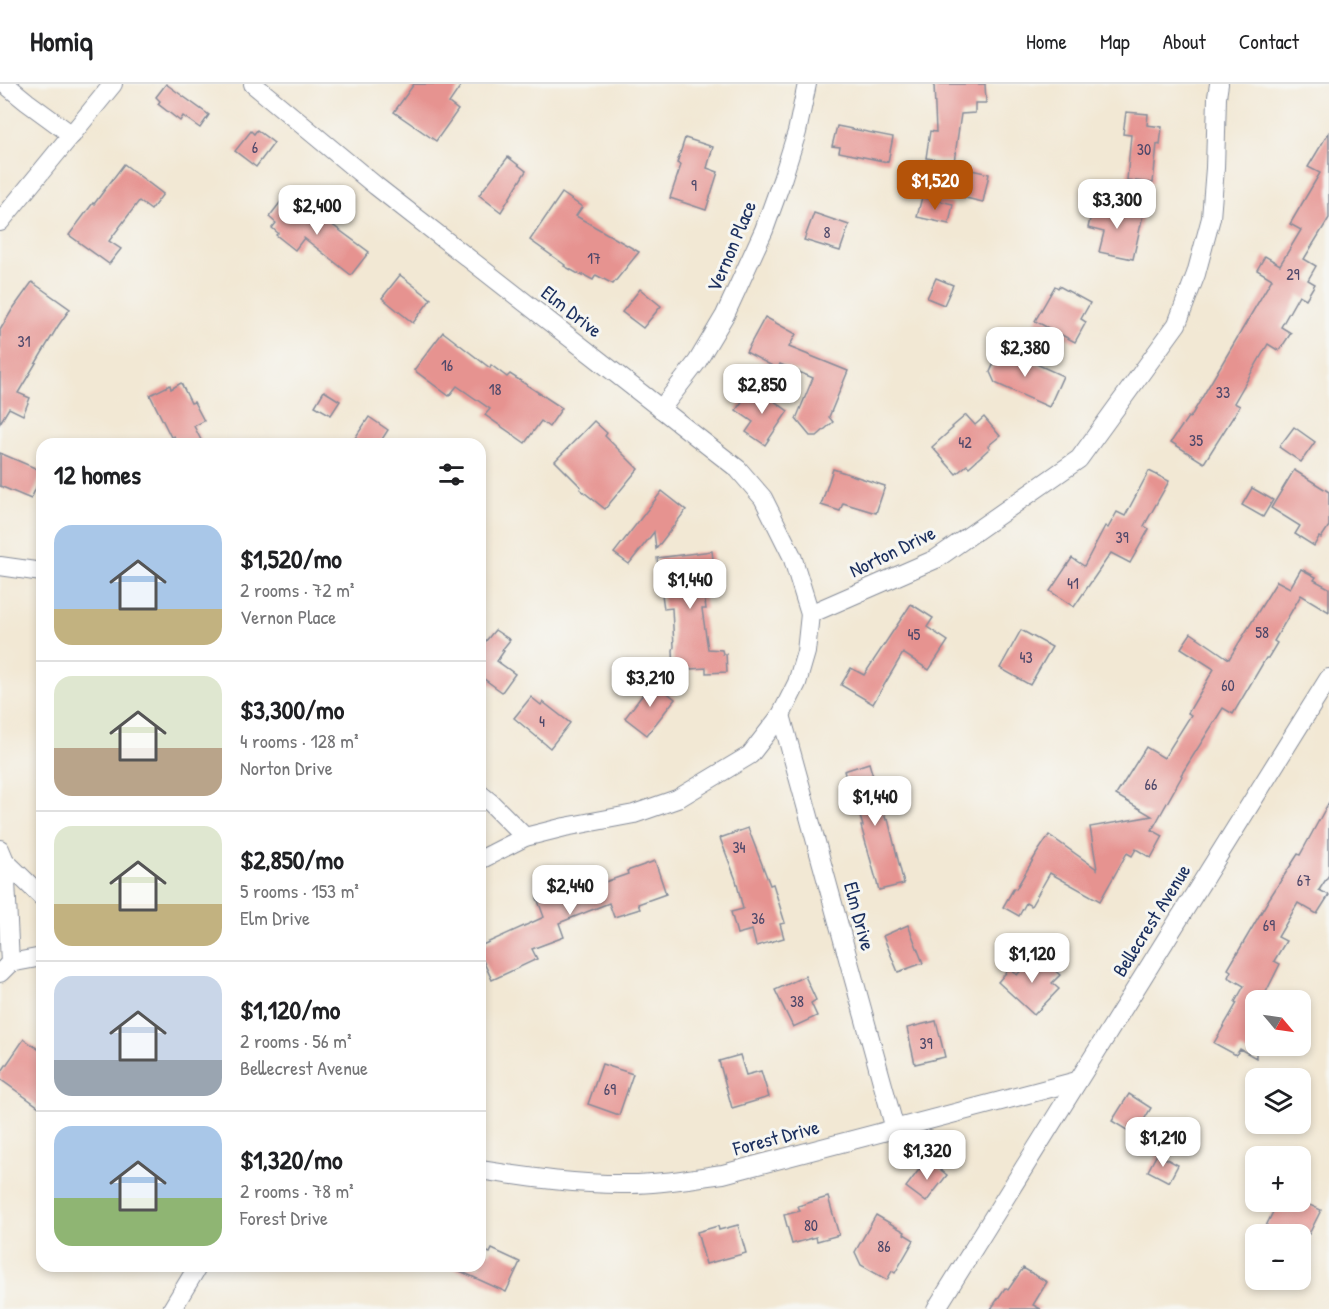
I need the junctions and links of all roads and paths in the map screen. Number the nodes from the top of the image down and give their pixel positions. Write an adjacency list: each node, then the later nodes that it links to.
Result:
1 (5, 84): 6 (street)
2 (113, 84): 6 (street)
3 (253, 84): 8 (street, Elm Drive)
4 (807, 84): 8 (street, Vernon Place)
5 (1219, 84): 11 (street, Norton Drive)
6 (72, 135): 7 (street)
7 (0, 222)
8 (662, 409): 11 (street, Elm Drive)
9 (0, 566): 10 (street)
10 (36, 571)
11 (810, 614): 13 (street)
12 (1329, 678): 21 (street, Bellecrest Avenue)
13 (781, 715): 15 (street); 22 (street, Elm Drive)
14 (486, 799): 15 (street)
15 (525, 837): 17 (street)
16 (3, 855): 18 (street); 20 (street)
17 (486, 857)
18 (36, 891)
19 (36, 959): 20 (street)
20 (5, 968)
21 (1077, 1081): 22 (street, Forest Drive); 26 (street, Bellecrest Avenue)
22 (895, 1129): 23 (street, Forest Drive)
23 (486, 1171)
24 (194, 1272): 25 (street)
25 (172, 1309)
26 (936, 1309)

